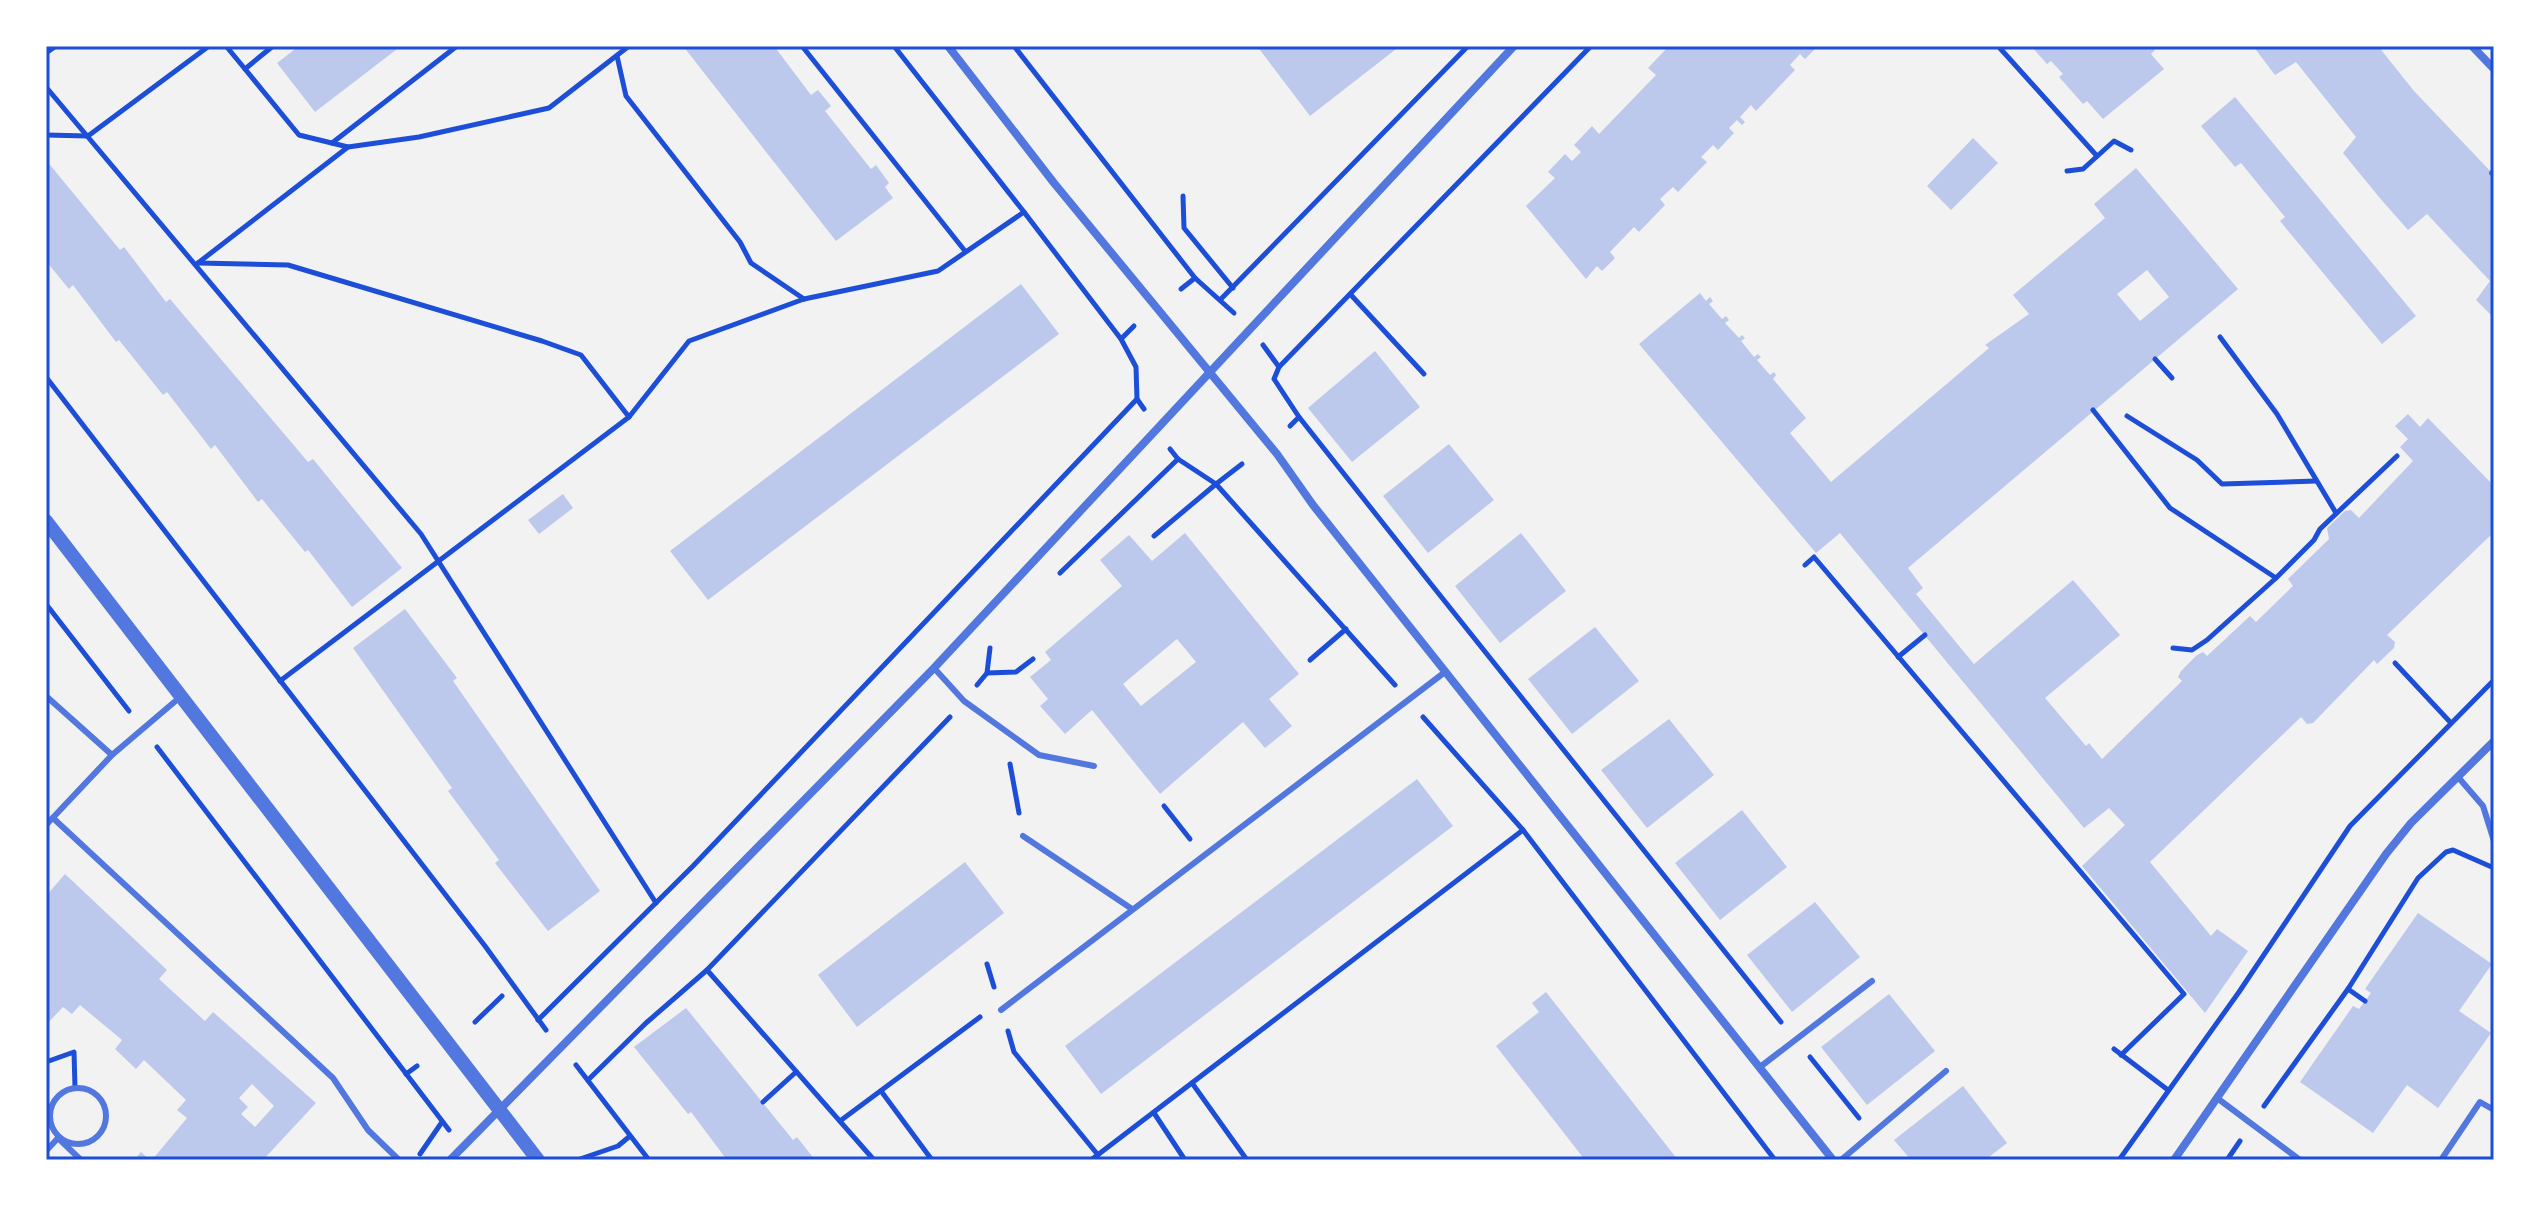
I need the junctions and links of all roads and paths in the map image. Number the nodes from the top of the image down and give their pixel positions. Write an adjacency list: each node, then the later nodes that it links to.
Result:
1 (56, 46): 17 (path)
2 (209, 46): 23 (path)
3 (226, 46): 19 (path)
4 (273, 46): 19 (path)
5 (457, 46): 24 (path)
6 (629, 46): 18 (path)
7 (802, 46): 31 (path)
8 (894, 46): 30 (path)
9 (948, 46): 45 (street)
10 (1026, 46): 16 (path)
11 (1468, 46): 33 (path)
12 (1514, 46): 45 (street)
13 (1591, 46): 35 (path)
14 (1998, 46): 27 (path)
15 (2472, 46): 20 (street)
16 (1016, 49): 32 (path)
17 (46, 53)
18 (617, 56): 25 (path); 36 (path)
19 (245, 69): 24 (path)
20 (2494, 69)
21 (46, 87): 23 (path)
22 (46, 135): 23 (path)
23 (88, 136): 65 (path)
24 (332, 143): 25 (path)
25 (348, 147): 53 (path)
26 (2131, 150): 27 (path)
27 (2097, 156): 28 (path)
28 (2067, 171)
29 (1183, 196): 33 (path)
30 (1024, 212): 31 (path); 41 (path)
31 (965, 251): 36 (path)
32 (1195, 278): 34 (path); 37 (path)
33 (1233, 288): 37 (path)
34 (1181, 289)
35 (1351, 295): 44 (path); 46 (path)
36 (804, 299): 53 (path)
37 (1220, 300): 38 (path)
38 (1234, 313)
39 (1134, 326): 41 (path)
40 (2220, 337): 60 (path)
41 (1121, 339): 49 (path)
42 (1260, 340): 44 (path)
43 (2155, 359): 48 (path)
44 (1279, 367): 54 (path)
45 (1207, 372): 78 (street); 79 (street)
46 (1424, 374)
47 (46, 377): 82 (path)
48 (2172, 378)
49 (1137, 399): 50 (path); 105 (path)
50 (1144, 409)
51 (2093, 410): 67 (path)
52 (2127, 416): 60 (path)
53 (629, 417): 65 (path)
54 (1299, 417): 55 (path); 117 (path)
55 (1290, 426)
56 (1170, 448): 58 (path)
57 (2397, 456): 62 (path)
58 (1178, 459): 61 (path); 68 (path)
59 (1242, 464): 61 (path)
60 (2316, 481): 62 (path)
61 (1216, 484): 64 (path); 70 (path)
62 (2336, 513): 67 (path)
63 (46, 521): 85 (street)
64 (1154, 536)
65 (440, 560): 82 (path); 105 (path)
66 (1805, 565): 74 (path)
67 (2276, 578): 73 (path)
68 (1053, 580)
69 (46, 604): 91 (path)
70 (1346, 629): 76 (path); 86 (path)
71 (1925, 635): 74 (path)
72 (997, 640): 80 (path)
73 (2173, 648)
74 (1898, 657): 119 (path)
75 (1033, 659): 80 (path)
76 (1310, 660)
77 (2395, 663): 89 (path)
78 (934, 668): 95 (lane); 134 (street)
79 (1445, 672): 86 (lane); 123 (street)
80 (987, 673): 83 (path)
81 (2494, 680): 89 (path)
82 (280, 681): 114 (path)
83 (973, 690)
84 (46, 696): 93 (lane)
85 (180, 698): 91 (lane); 134 (street)
86 (1409, 701): 100 (path); 103 (lane)
87 (953, 713): 88 (path)
88 (947, 720): 90 (path); 108 (path)
89 (2451, 723): 130 (path)
90 (960, 728)
91 (142, 729): 93 (lane); 126 (path)
92 (2494, 741): 96 (street)
93 (112, 755): 98 (lane)
94 (1009, 762): 101 (path)
95 (1094, 766)
96 (2458, 777): 102 (lane); 132 (street)
97 (1164, 806): 103 (path)
98 (53, 818): 99 (lane); 148 (lane)
99 (46, 825)
100 (1523, 830): 128 (path); 158 (path)
101 (1023, 836): 106 (lane)
102 (2494, 841)
103 (1203, 856): 106 (lane)
104 (2494, 868): 110 (path)
105 (656, 903): 114 (path)
106 (1132, 909): 113 (lane)
107 (987, 964): 113 (path)
108 (707, 970): 125 (path); 127 (path)
109 (1872, 981): 117 (lane)
110 (2348, 989): 112 (path); 139 (path)
111 (502, 996): 115 (path)
112 (2365, 1001)
113 (1001, 1010): 131 (path); 145 (path)
114 (538, 1020): 116 (path)
115 (475, 1022)
116 (546, 1031)
117 (1796, 1040): 123 (lane); 140 (path)
118 (2114, 1049): 119 (path)
119 (2121, 1055): 130 (path)
120 (572, 1061): 127 (path)
121 (46, 1062): 129 (path)
122 (417, 1066): 126 (path)
123 (1760, 1067): 159 (street)
124 (1946, 1071): 140 (lane)
125 (796, 1072): 133 (path); 137 (path)
126 (406, 1074): 138 (path)
127 (588, 1080): 141 (path)
128 (1192, 1083): 136 (path); 157 (path)
129 (75, 1088): 142 (lane); 142 (lane)
130 (2168, 1090): 161 (path)
131 (881, 1091): 137 (path); 154 (path)
132 (2217, 1098): 139 (lane); 162 (street)
133 (763, 1102)
134 (500, 1109): 143 (street); 151 (street)
135 (2494, 1110): 165 (lane)
136 (1154, 1113): 145 (path); 156 (path)
137 (840, 1121): 153 (path)
138 (442, 1122): 143 (path); 149 (path)
139 (2252, 1123): 163 (path); 164 (lane)
140 (1871, 1134): 160 (lane)
141 (630, 1136): 146 (path); 152 (path)
142 (58, 1138): 144 (lane); 147 (lane)
143 (462, 1148): 150 (street)
144 (46, 1151)
145 (1098, 1155): 155 (path)
146 (580, 1159)
147 (81, 1160)
148 (399, 1160)
149 (413, 1160)
150 (450, 1160)
151 (538, 1160)
152 (649, 1160)
153 (874, 1160)
154 (932, 1160)
155 (1091, 1160)
156 (1185, 1160)
157 (1247, 1160)
158 (1775, 1160)
159 (1833, 1160)
160 (1841, 1160)
161 (2119, 1160)
162 (2174, 1160)
163 (2227, 1160)
164 (2300, 1160)
165 (2441, 1160)

